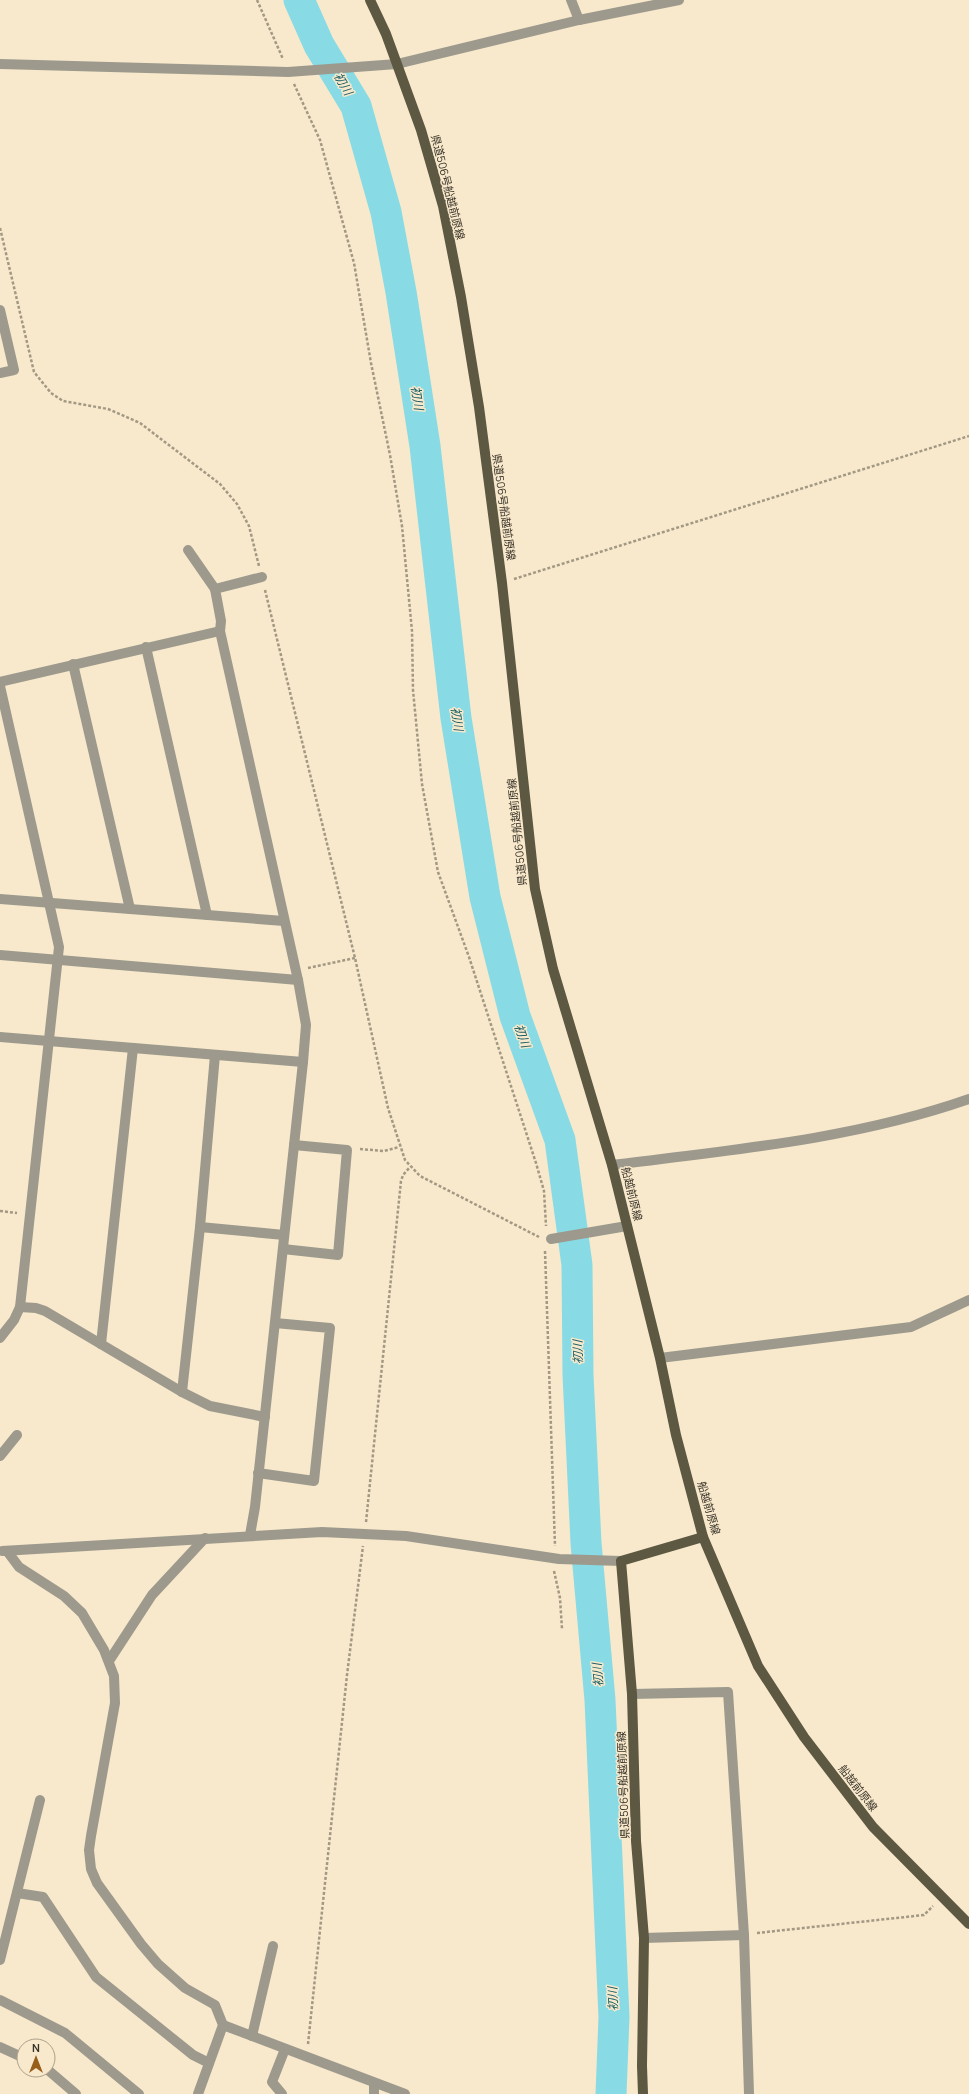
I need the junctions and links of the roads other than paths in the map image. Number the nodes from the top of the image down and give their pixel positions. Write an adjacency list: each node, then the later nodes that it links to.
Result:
1 (370, 0): 6 (main road, 県道506号船越前原線)
2 (571, 0): 4 (street)
3 (679, 0): 4 (street)
4 (579, 20): 6 (street)
5 (0, 64): 6 (street)
6 (397, 64): 25 (main road, 県道506号船越前原線)
7 (0, 310): 8 (street)
8 (0, 373)
9 (188, 550): 11 (street)
10 (258, 578): 11 (street)
11 (215, 589): 12 (street)
12 (220, 631): 13 (street); 21 (street)
13 (146, 647): 14 (street); 20 (street)
14 (73, 664): 15 (street); 19 (street)
15 (0, 682)
16 (0, 686): 18 (street)
17 (0, 899): 18 (street)
18 (50, 903): 19 (street); 23 (street)
19 (130, 909): 20 (street)
20 (207, 915): 21 (street)
21 (284, 922): 24 (street)
22 (0, 955): 23 (street)
23 (58, 960): 24 (street); 27 (street)
24 (297, 975): 30 (street)
25 (570, 1027): 33 (main road, 船越前原線)
26 (0, 1037): 27 (street)
27 (48, 1041): 28 (street); 40 (street)
28 (133, 1048): 29 (street); 43 (street)
29 (215, 1055): 30 (street); 35 (street)
30 (303, 1062): 32 (street)
31 (969, 1099): 33 (street)
32 (294, 1145): 36 (street); 38 (street)
33 (612, 1165): 34 (main road, 船越前原線)
34 (627, 1226): 37 (street); 44 (main road, 船越前原線)
35 (200, 1227): 36 (street); 45 (street)
36 (284, 1235): 38 (street)
37 (548, 1238)
38 (283, 1249): 41 (street)
39 (969, 1300): 44 (street)
40 (20, 1307): 42 (street); 43 (street)
41 (275, 1323): 46 (street); 49 (street)
42 (0, 1338)
43 (101, 1344): 45 (street)
44 (660, 1358): 51 (main road, 船越前原線)
45 (182, 1392): 46 (street)
46 (265, 1417): 49 (street)
47 (17, 1435): 48 (street)
48 (0, 1456)
49 (258, 1473): 50 (street)
50 (250, 1535): 52 (street); 54 (street)
51 (703, 1537): 54 (main road); 59 (main road, 船越前原線)
52 (206, 1538): 53 (street); 55 (street)
53 (3, 1551): 55 (street)
54 (621, 1561): 56 (main road, 県道506号船越前原線)
55 (109, 1661): 65 (street)
56 (632, 1694): 60 (street); 61 (main road, 県道506号船越前原線)
57 (40, 1800): 58 (street)
58 (17, 1893): 63 (street); 70 (street)
59 (969, 1924)
60 (744, 1935): 61 (street); 80 (street)
61 (644, 1938): 79 (main road, 県道506号船越前原線)
62 (273, 1946): 66 (street)
63 (0, 1960)
64 (0, 2000): 74 (street)
65 (223, 2025): 66 (street); 70 (street)
66 (252, 2036): 68 (street)
67 (0, 2047): 69 (street)
68 (285, 2049): 72 (street); 76 (street)
69 (16, 2054)
70 (209, 2063): 75 (street)
71 (56, 2077): 73 (street)
72 (374, 2083): 77 (street); 78 (street)
73 (76, 2094)
74 (139, 2094)
75 (198, 2094)
76 (282, 2094)
77 (374, 2094)
78 (405, 2094)
79 (643, 2094)
80 (749, 2094)

